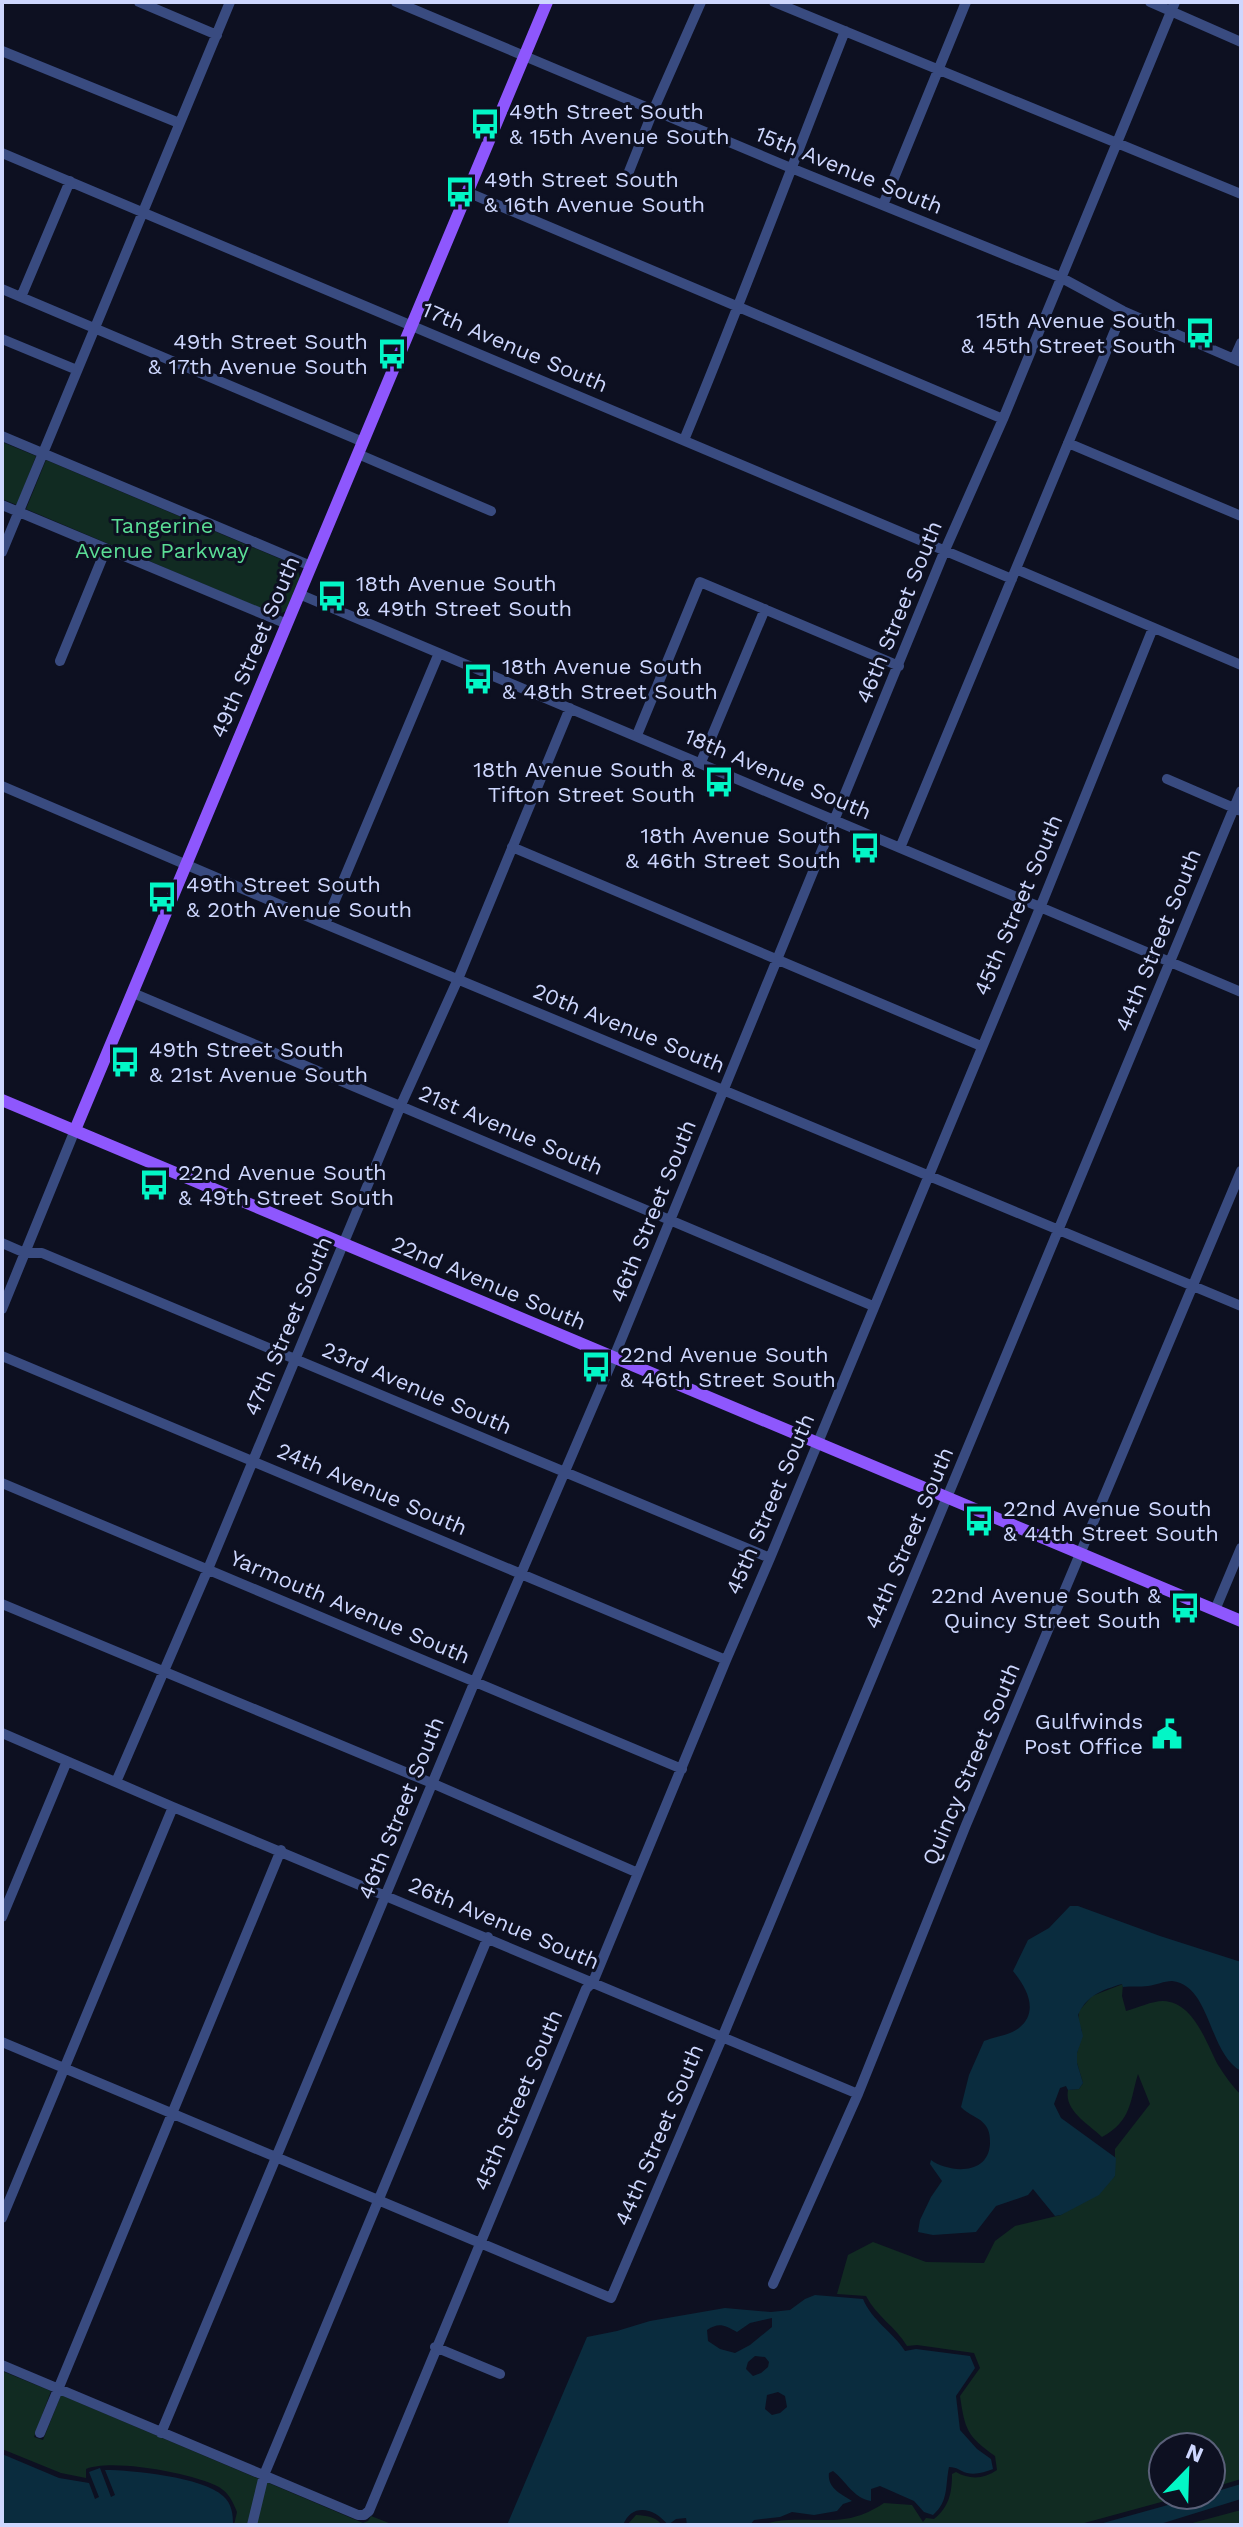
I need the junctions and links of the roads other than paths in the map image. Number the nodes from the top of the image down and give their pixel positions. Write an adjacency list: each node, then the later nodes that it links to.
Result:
1 (139, 2): 11 (street)
2 (230, 2): 11 (street)
3 (396, 2): 14 (street, 15th Avenue South)
4 (547, 2): 14 (main road, 49th Street South)
5 (701, 2): 16 (street)
6 (774, 2): 10 (street)
7 (966, 2): 15 (street)
8 (1150, 2): 9 (street)
9 (1173, 6): 12 (street); 18 (street, 46th Street South)
10 (845, 31): 15 (street); 20 (street)
11 (217, 35): 17 (street)
12 (1241, 42)
13 (2, 51): 17 (street)
14 (525, 56): 16 (street, 15th Avenue South); 23 (main road, 49th Street South)
15 (937, 71): 18 (street); 25 (street)
16 (653, 111): 20 (street, 15th Avenue South); 21 (street)
17 (179, 123): 26 (street)
18 (1116, 142): 24 (street); 27 (street, 46th Street South)
19 (2, 153): 22 (street, 17th Avenue South)
20 (791, 168): 25 (street, 15th Avenue South); 30 (street)
21 (626, 179)
22 (70, 181): 26 (street, 17th Avenue South); 29 (street)
23 (467, 192): 30 (street); 32 (main road, 49th Street South)
24 (1241, 194)
25 (883, 205): 27 (street, 15th Avenue South)
26 (142, 211): 32 (street, 17th Avenue South); 33 (street)
27 (1060, 277): 31 (street, 15th Avenue South); 38 (street, 46th Street South)
28 (2, 289): 29 (street)
29 (21, 297): 33 (street)
30 (739, 307): 38 (street); 40 (street)
31 (1123, 311): 36 (street, 15th Avenue South); 41 (street)
32 (411, 326): 40 (street, 17th Avenue South); 42 (main road, 49th Street South)
33 (94, 330): 37 (street); 42 (street)
34 (2, 339): 37 (street)
35 (1241, 343): 36 (street)
36 (1238, 361)
37 (77, 370): 43 (street)
38 (1003, 419): 49 (street, 46th Street South)
39 (2, 436): 43 (street)
40 (684, 440): 49 (street, 17th Avenue South)
41 (1068, 443): 47 (street); 52 (street)
42 (360, 448): 45 (street); 51 (main road, 49th Street South)
43 (43, 453): 46 (street); 51 (street)
44 (2, 505): 46 (street)
45 (491, 511)
46 (19, 512): 48 (street); 50 (street)
47 (1241, 516)
48 (106, 549): 55 (street); 58 (street)
49 (945, 550): 52 (street, 17th Avenue South); 60 (street, 46th Street South)
50 (2, 552)
51 (311, 566): 53 (main road, 49th Street South)
52 (1014, 574): 56 (street, 17th Avenue South); 70 (street)
53 (299, 594): 55 (main road, 49th Street South); 57 (street, 18th Avenue South)
54 (765, 609): 60 (street); 62 (street); 63 (street)
55 (287, 624): 71 (main road, 49th Street South)
56 (1153, 628): 59 (street, 17th Avenue South); 72 (street, 45th Street South)
57 (439, 653): 61 (street, 18th Avenue South); 73 (street)
58 (60, 661)
59 (1241, 665)
60 (899, 666): 68 (street, 46th Street South)
61 (570, 708): 62 (street, 18th Avenue South); 69 (street, 47th Street South)
62 (637, 735): 63 (street, 18th Avenue South)
63 (701, 762): 68 (street, 18th Avenue South)
64 (1167, 779): 67 (street)
65 (2, 786): 71 (street, 20th Avenue South)
66 (1241, 791): 67 (street, 44th Street South)
67 (1238, 809): 75 (street, 44th Street South)
68 (836, 821): 70 (street, 18th Avenue South); 74 (street, 46th Street South)
69 (512, 847): 74 (street); 76 (street, 47th Street South)
70 (900, 848): 72 (street, 18th Avenue South)
71 (186, 865): 73 (street, 20th Avenue South); 78 (main road, 49th Street South)
72 (1040, 908): 75 (street, 18th Avenue South); 79 (street, 45th Street South)
73 (325, 924): 76 (street, 20th Avenue South)
74 (779, 958): 79 (street); 80 (street, 46th Street South)
75 (1171, 963): 77 (street, 18th Avenue South); 87 (street, 44th Street South)
76 (458, 979): 80 (street, 20th Avenue South); 82 (street, 47th Street South)
77 (1241, 992)
78 (133, 993): 82 (street, 21st Avenue South); 83 (main road, 49th Street South)
79 (981, 1046): 85 (street, 45th Street South)
80 (724, 1090): 85 (street, 20th Avenue South); 86 (street, 46th Street South)
81 (2, 1100): 83 (main road, 22nd Avenue South)
82 (401, 1105): 86 (street, 21st Avenue South); 89 (street, 47th Street South)
83 (75, 1130): 89 (main road, 22nd Avenue South); 90 (street, 49th Street South)
84 (1241, 1171): 91 (street, Quincy Street South)
85 (928, 1175): 87 (street, 20th Avenue South); 92 (street, 45th Street South)
86 (670, 1219): 92 (street, 21st Avenue South); 96 (street, 46th Street South)
87 (1059, 1230): 91 (street, 20th Avenue South); 102 (street, 44th Street South)
88 (2, 1243): 90 (street, 23rd Avenue South)
89 (344, 1244): 96 (main road, 22nd Avenue South); 97 (street, 47th Street South)
90 (25, 1253): 94 (street, 49th Street South); 97 (street, 23rd Avenue South)
91 (1194, 1286): 93 (street, 20th Avenue South); 104 (street, Quincy Street South)
92 (873, 1306): 98 (street, 45th Street South)
93 (1241, 1306)
94 (2, 1309)
95 (2, 1356): 99 (street, 24th Avenue South)
96 (614, 1357): 98 (main road, 22nd Avenue South); 100 (street, 46th Street South)
97 (295, 1359): 99 (street, 47th Street South); 100 (street, 23rd Avenue South)
98 (817, 1442): 102 (main road, 22nd Avenue South); 105 (street, 45th Street South)
99 (253, 1461): 106 (street, 47th Street South); 107 (street, 24th Avenue South)
100 (565, 1471): 105 (street, 23rd Avenue South); 107 (street, 46th Street South)
101 (2, 1483): 106 (street, Yarmouth Avenue South)
102 (947, 1497): 104 (main road, 22nd Avenue South); 126 (street, 44th Street South)
103 (1241, 1548): 109 (street)
104 (1081, 1553): 109 (main road, 22nd Avenue South); 129 (street, Quincy Street South)
105 (770, 1558): 111 (street, 45th Street South)
106 (208, 1569): 112 (street, 47th Street South); 113 (street, Yarmouth Avenue South)
107 (522, 1573): 111 (street, 24th Avenue South); 113 (street, 46th Street South)
108 (2, 1604): 112 (street)
109 (1215, 1610): 110 (main road, 22nd Avenue South)
110 (1241, 1621)
111 (726, 1660): 116 (street, 45th Street South)
112 (164, 1673): 117 (street, 47th Street South); 118 (street)
113 (475, 1681): 116 (street, Yarmouth Avenue South); 118 (street, 46th Street South)
114 (2, 1733): 115 (street, 26th Avenue South)
115 (67, 1761): 117 (street, 26th Avenue South); 123 (street)
116 (682, 1769): 121 (street, 45th Street South)
117 (116, 1782): 119 (street, 26th Avenue South)
118 (434, 1784): 121 (street); 122 (street, 46th Street South)
119 (173, 1807): 120 (street, 26th Avenue South); 128 (street)
120 (281, 1850): 122 (street, 26th Avenue South); 130 (street)
121 (638, 1873): 125 (street, 45th Street South)
122 (388, 1895): 124 (street, 26th Avenue South); 131 (street, 46th Street South)
123 (2, 1917)
124 (488, 1937): 125 (street, 26th Avenue South); 132 (street)
125 (593, 1982): 126 (street, 26th Avenue South); 134 (street, 45th Street South)
126 (722, 2038): 129 (street, 26th Avenue South); 134 (street, 44th Street South)
127 (2, 2042): 128 (street)
128 (64, 2069): 130 (street); 133 (street)
129 (858, 2094): 135 (street, Quincy Street South)
130 (172, 2113): 131 (street); 139 (street)
131 (276, 2156): 132 (street); 141 (street, 46th Street South)
132 (378, 2200): 134 (street); 142 (street)
133 (2, 2218)
134 (480, 2242): 136 (street, 45th Street South)
135 (773, 2284)
136 (435, 2347): 138 (street); 142 (street, 45th Street South)
137 (2, 2365): 139 (street)
138 (500, 2374)
139 (58, 2388): 140 (street); 141 (street)
140 (40, 2433)
141 (161, 2433): 142 (street)
142 (264, 2475): 143 (street)
143 (252, 2525)

